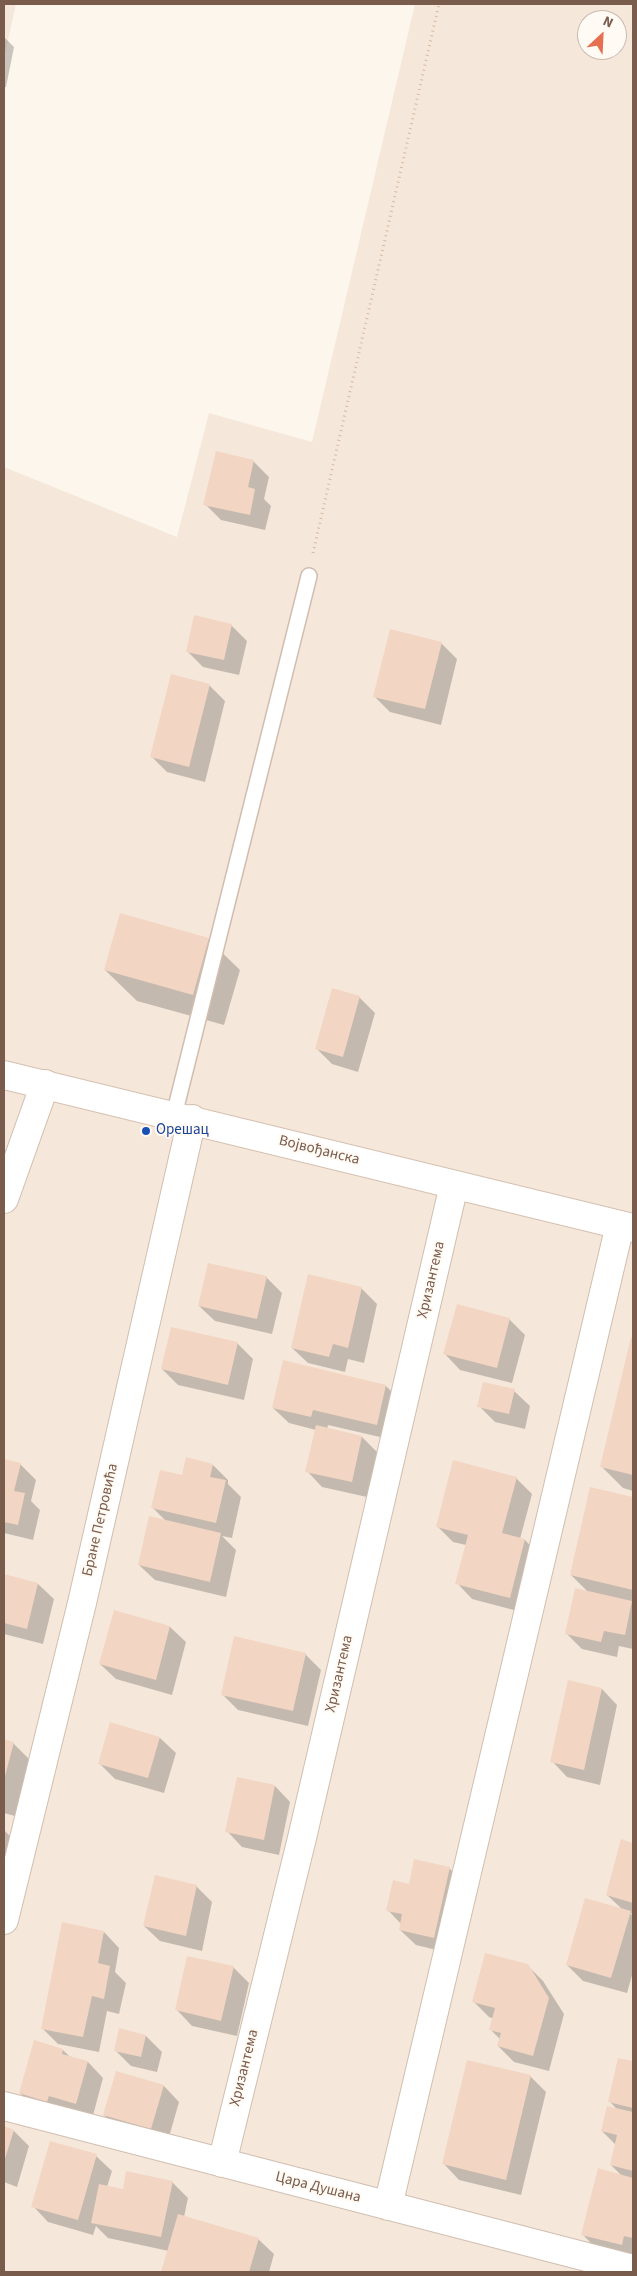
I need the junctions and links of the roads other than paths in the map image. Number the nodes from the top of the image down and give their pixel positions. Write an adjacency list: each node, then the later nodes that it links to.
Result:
1 (309, 576): 4 (lane)
2 (4, 1075): 3 (street, Војвођанска)
3 (46, 1084): 4 (street, Војвођанска); 6 (street)
4 (183, 1118): 5 (street, Војвођанска); 8 (street, Бране Петровића)
5 (454, 1185): 7 (street, Војвођанска); 10 (street, Хризантема)
6 (4, 1199)
7 (627, 1226): 11 (street)
8 (4, 1920)
9 (4, 2106): 10 (street, Цара Душана)
10 (222, 2163): 11 (street, Цара Душана)
11 (388, 2206): 12 (street, Цара Душана)
12 (633, 2269)

